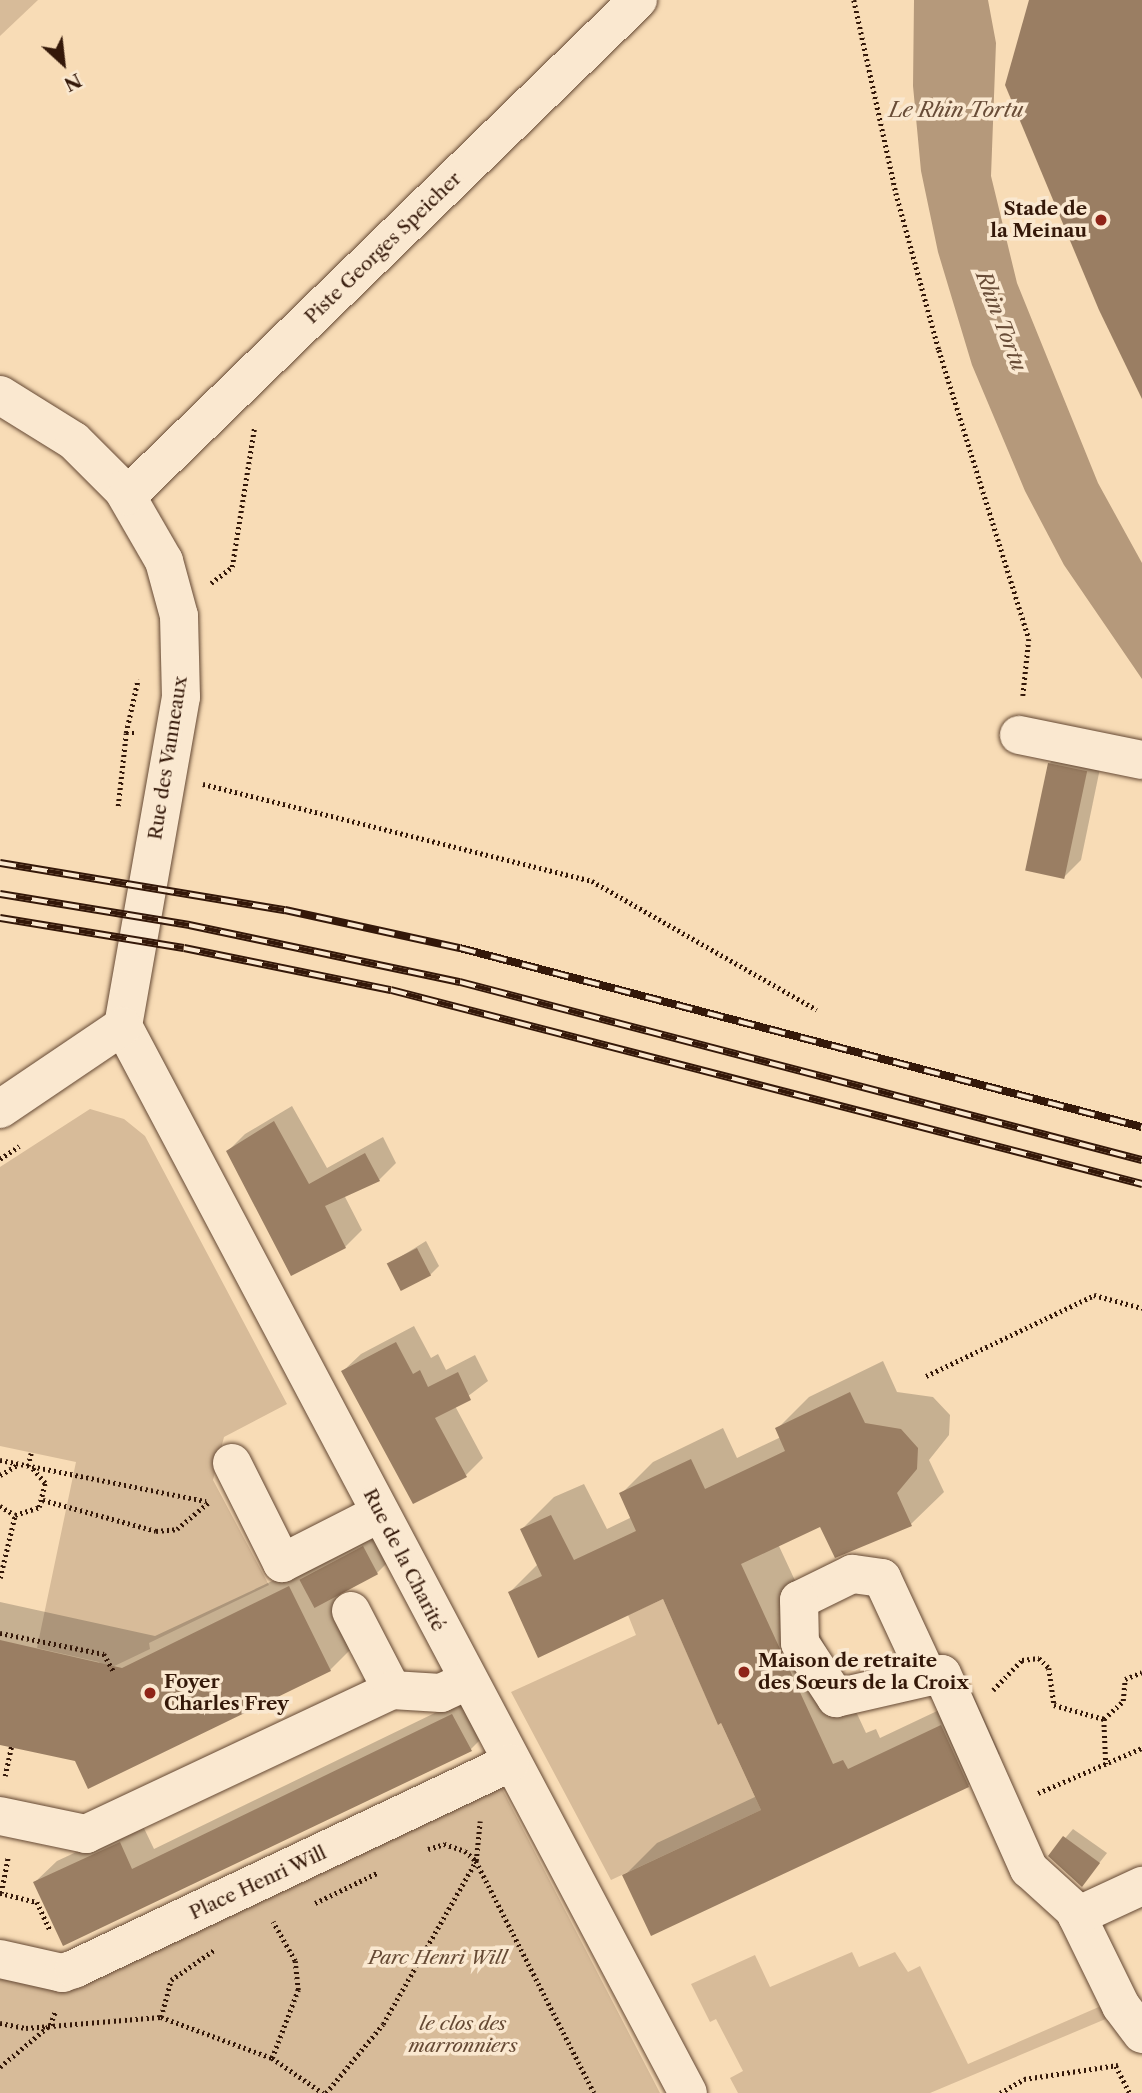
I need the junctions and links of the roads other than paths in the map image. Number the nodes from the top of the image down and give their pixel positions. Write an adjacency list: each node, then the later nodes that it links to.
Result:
1 (638, 0): 3 (street, Piste Georges Speicher)
2 (0, 395): 3 (street, Rue des Vanneaux)
3 (127, 496): 6 (street, Rue des Vanneaux)
4 (1019, 735): 5 (street)
5 (1142, 760)
6 (123, 1026): 7 (street); 9 (street, Rue de la Charité)
7 (0, 1109)
8 (240, 1478): 9 (street)
9 (380, 1513): 12 (street, Rue de la Charité)
10 (351, 1611): 13 (street)
11 (928, 1677): 17 (street)
12 (467, 1681): 13 (street); 14 (street, Rue de la Charité)
13 (392, 1690): 15 (street)
14 (510, 1763): 18 (street, Place Henri Will); 20 (street, Rue de la Charité)
15 (0, 1816)
16 (1142, 1886): 17 (street)
17 (1077, 1916): 19 (street)
18 (0, 1959)
19 (1135, 2048)
20 (688, 2093)

